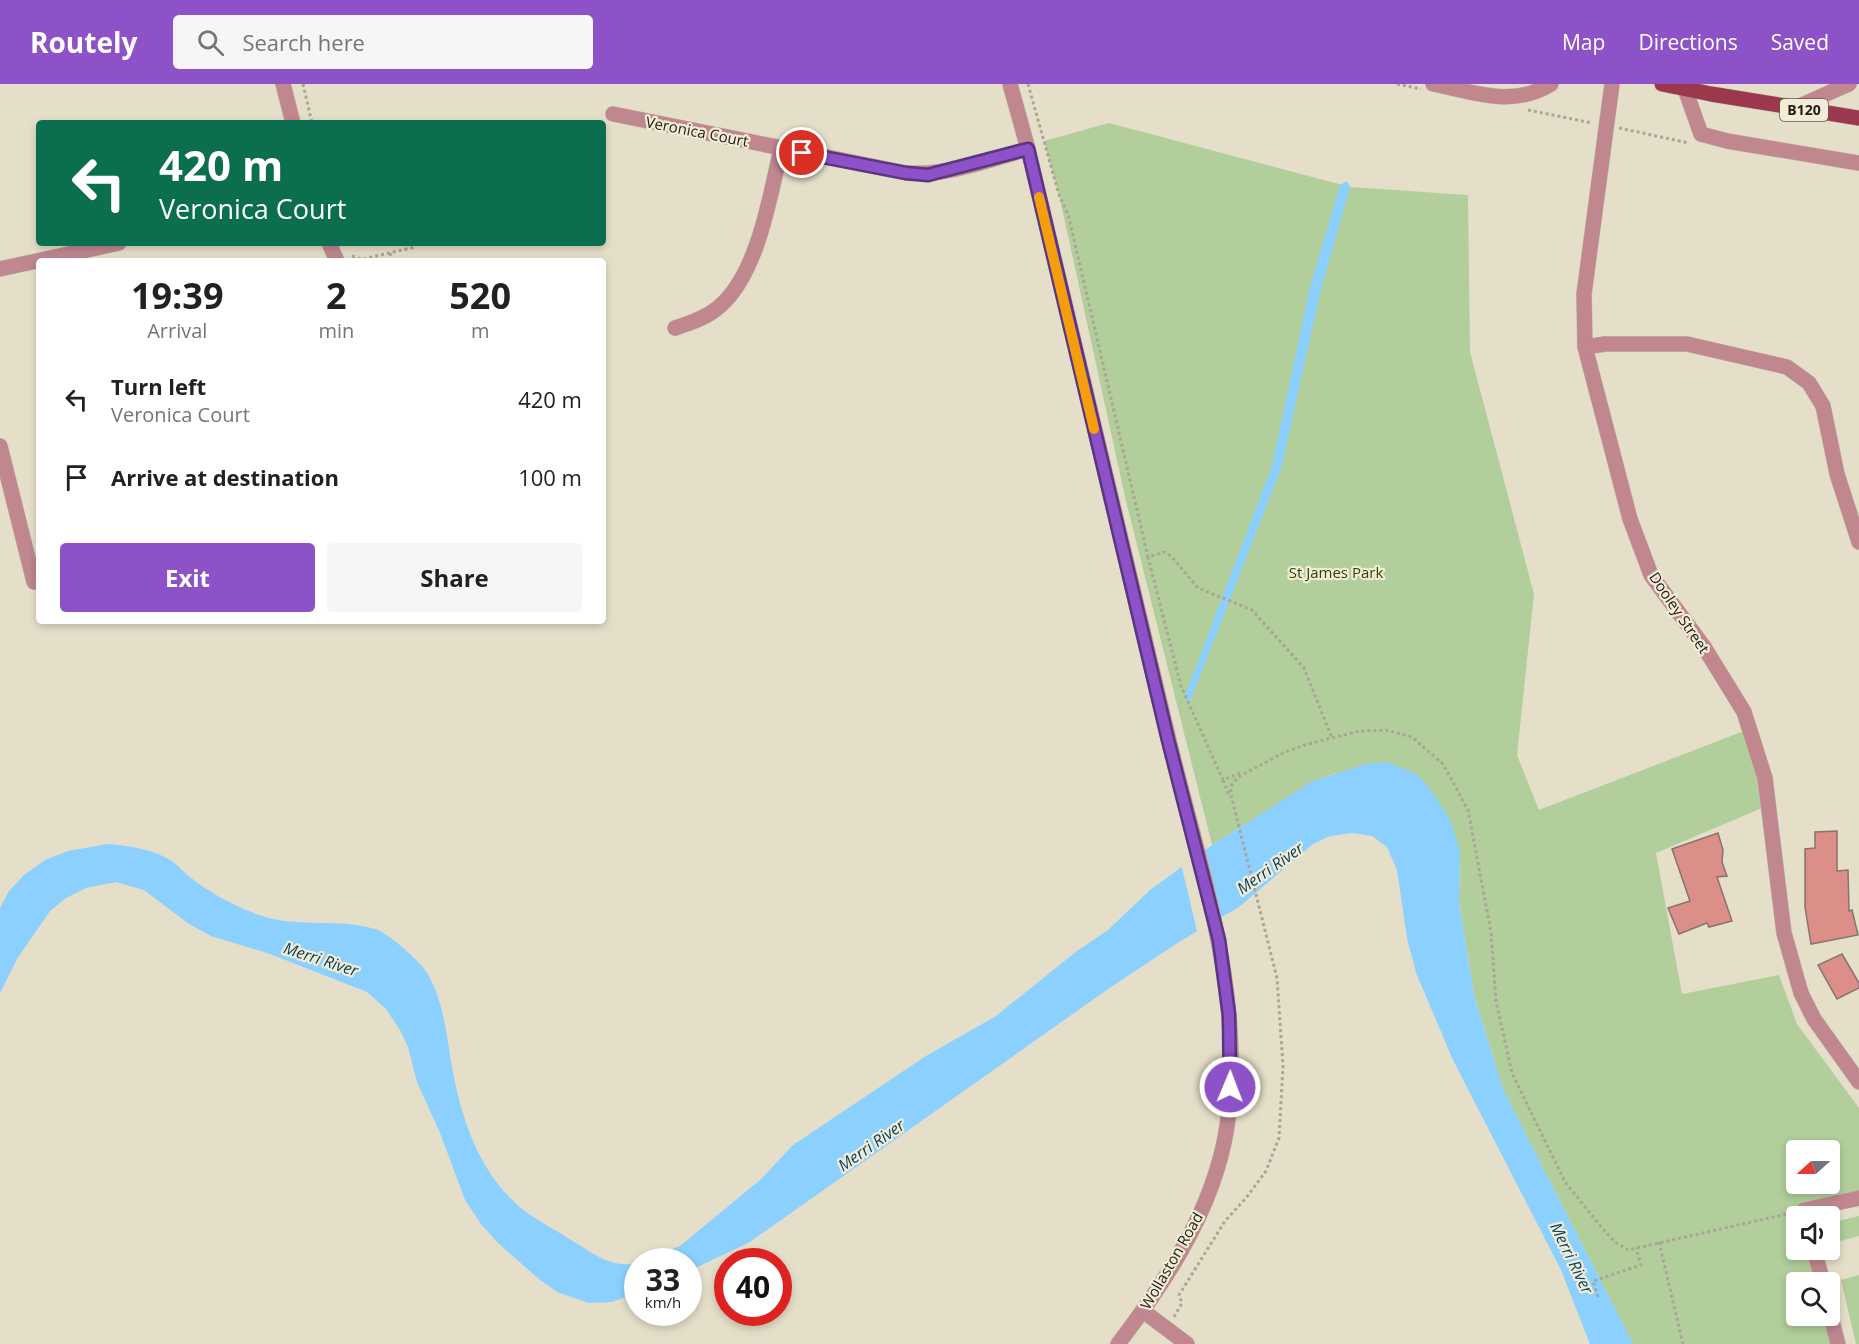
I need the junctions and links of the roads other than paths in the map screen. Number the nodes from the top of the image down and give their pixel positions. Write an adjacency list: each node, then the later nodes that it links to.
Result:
1 (283, 84): 13 (street)
2 (1010, 84): 15 (street, Wollaston Road)
3 (1551, 84): 7 (street)
4 (1612, 84): 24 (street, Dooley Street)
5 (1662, 84): 8 (main road, B120)
6 (1849, 84): 10 (street)
7 (1430, 87)
8 (1685, 89): 9 (main road, B120); 16 (street)
9 (1711, 89): 10 (main road, B120)
10 (1795, 108): 12 (main road, B120)
11 (612, 114): 14 (street, Veronica Court)
12 (1859, 118)
13 (292, 120)
14 (781, 149): 15 (street, Veronica Court); 23 (street)
15 (1028, 149): 31 (street, Wollaston Road)
16 (1859, 163)
17 (105, 246): 20 (street)
18 (332, 246): 19 (street)
19 (342, 257)
20 (52, 258)
21 (36, 262): 22 (street)
22 (0, 270)
23 (675, 328)
24 (1585, 347): 26 (street); 28 (street, Dooley Street)
25 (0, 446): 27 (street)
26 (1859, 542)
27 (34, 582)
28 (1859, 1082)
29 (1859, 1198): 30 (street)
30 (1830, 1206)
31 (1143, 1311): 33 (street, Wollaston Road); 34 (street)
32 (1833, 1326): 35 (street)
33 (1118, 1344)
34 (1187, 1344)
35 (1838, 1344)

